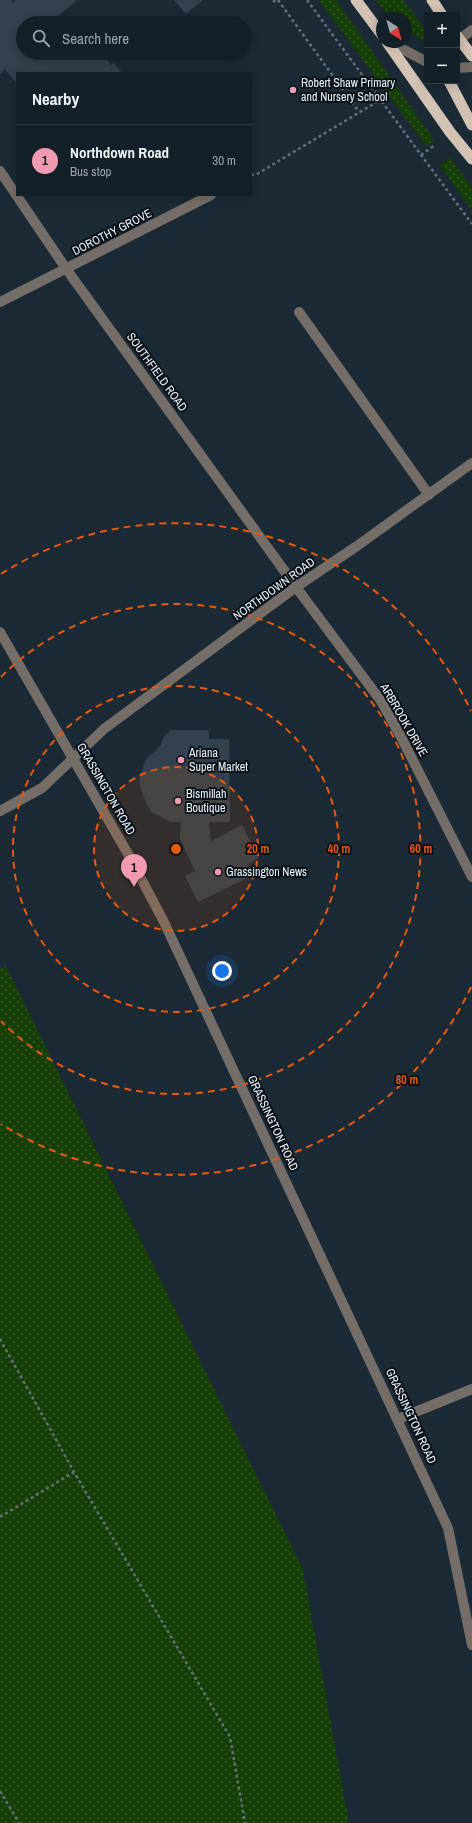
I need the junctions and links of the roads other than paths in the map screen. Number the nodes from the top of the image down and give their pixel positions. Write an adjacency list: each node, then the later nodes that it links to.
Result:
1 (356, 0): 4 (highway)
2 (432, 0): 3 (highway)
3 (440, 12)
4 (376, 27)
5 (472, 30): 6 (street)
6 (460, 39)
7 (460, 42): 10 (highway)
8 (392, 48): 16 (highway)
9 (400, 48): 11 (street)
10 (472, 56)
11 (424, 60)
12 (472, 67): 13 (street)
13 (460, 68)
14 (451, 84): 15 (highway)
15 (472, 125)
16 (472, 159)
17 (0, 171): 18 (street, SOUTHFIELD ROAD)
18 (16, 195)
19 (17, 196): 21 (street, SOUTHFIELD ROAD)
20 (209, 196): 21 (street, DOROTHY GROVE)
21 (67, 270): 22 (street, DOROTHY GROVE); 26 (street, SOUTHFIELD ROAD)
22 (0, 302)
23 (299, 312): 25 (street)
24 (472, 464): 25 (street, NORTHDOWN ROAD)
25 (429, 495): 26 (street, NORTHDOWN ROAD)
26 (296, 587): 28 (street, NORTHDOWN ROAD); 30 (street, ARBROOK DRIVE)
27 (0, 632): 28 (street, GRASSINGTON ROAD)
28 (73, 758): 29 (street, NORTHDOWN ROAD); 32 (street, GRASSINGTON ROAD)
29 (0, 811)
30 (472, 877)
31 (472, 1389): 32 (street)
32 (398, 1419): 33 (street, GRASSINGTON ROAD)
33 (472, 1645)

